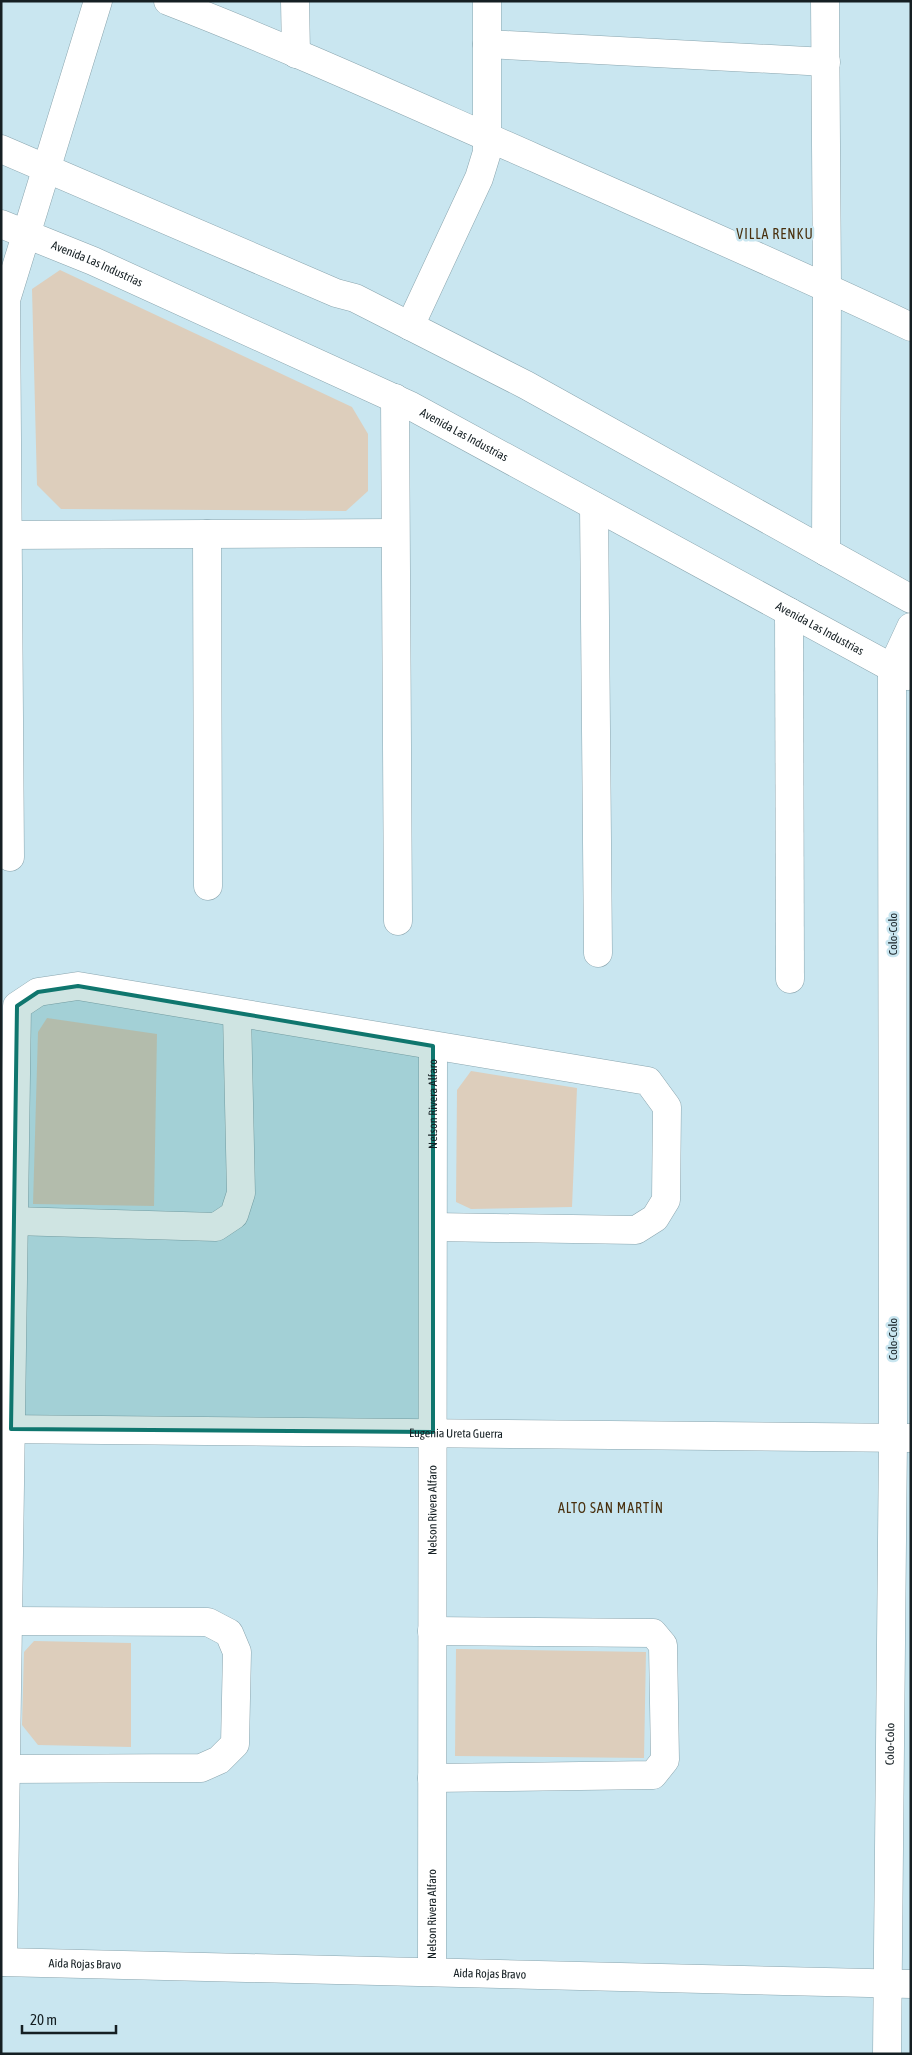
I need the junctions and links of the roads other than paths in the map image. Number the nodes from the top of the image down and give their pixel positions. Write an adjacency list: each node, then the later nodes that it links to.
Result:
1 (98, 1): 12 (street)
2 (168, 1): 6 (street)
3 (295, 1): 8 (street)
4 (487, 1): 7 (street)
5 (825, 1): 9 (street)
6 (214, 10): 8 (street)
7 (487, 44): 9 (street); 10 (street)
8 (296, 54): 10 (street)
9 (826, 62): 14 (street)
10 (487, 137): 14 (street); 15 (street)
11 (1, 149): 12 (street)
12 (46, 168): 13 (street); 15 (street)
13 (14, 229): 17 (street, Avenida Las Industrias); 21 (street)
14 (827, 287): 16 (street); 22 (street)
15 (410, 326): 22 (street)
16 (911, 328)
17 (395, 398): 18 (street, Avenida Las Industrias); 19 (street)
18 (594, 506): 24 (street, Avenida Las Industrias); 30 (street)
19 (396, 533): 20 (street); 29 (street)
20 (207, 534): 21 (street); 28 (street)
21 (7, 535): 27 (street)
22 (826, 552): 23 (street)
23 (911, 599)
24 (789, 612): 26 (street, Avenida Las Industrias); 31 (street)
25 (911, 627): 26 (street, Colo-Colo)
26 (902, 673): 34 (street, Colo-Colo)
27 (10, 857)
28 (208, 886)
29 (398, 921)
30 (598, 953)
31 (790, 979)
32 (237, 1013): 33 (street); 35 (street); 35 (street)
33 (433, 1046): 36 (street, Nelson Rivera Alfaro); 36 (street)
34 (902, 1125): 39 (street, Colo-Colo)
35 (14, 1221): 37 (street)
36 (434, 1227): 38 (street, Nelson Rivera Alfaro)
37 (6, 1429): 38 (street, Eugenia Ureta Guerra); 40 (street)
38 (433, 1432): 39 (street, Eugenia Ureta Guerra); 41 (street, Nelson Rivera Alfaro)
39 (902, 1438): 42 (street, Colo-Colo)
40 (8, 1621): 43 (street); 43 (street)
41 (432, 1631): 44 (street, Nelson Rivera Alfaro); 44 (street)
42 (901, 1631): 45 (street, Colo-Colo)
43 (6, 1770): 46 (street)
44 (432, 1778): 47 (street, Nelson Rivera Alfaro)
45 (900, 1798): 48 (street, Colo-Colo)
46 (2, 1962): 47 (street, Aida Rojas Bravo)
47 (432, 1972): 48 (street, Aida Rojas Bravo)
48 (899, 1983): 49 (street, Colo-Colo)
49 (887, 2054)

